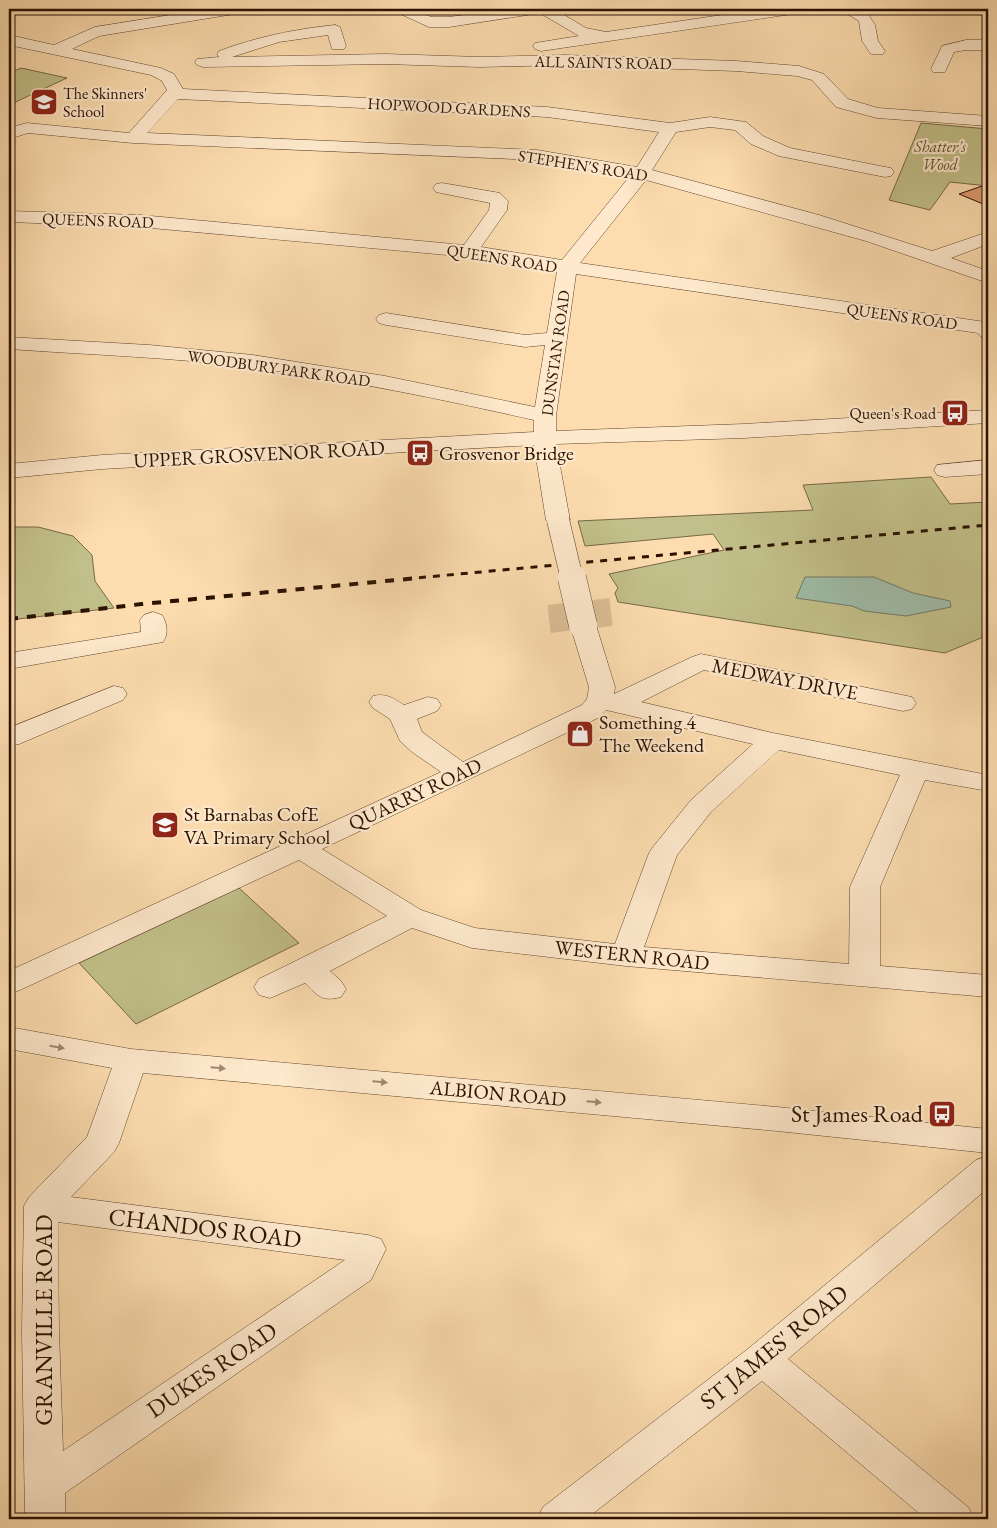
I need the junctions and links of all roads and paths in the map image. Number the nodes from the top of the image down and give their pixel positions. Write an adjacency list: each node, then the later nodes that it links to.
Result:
1 (234, 9): 12 (street)
2 (401, 9): 3 (street)
3 (537, 9)
4 (544, 9): 7 (street)
5 (792, 9): 7 (street)
6 (849, 9): 13 (street)
7 (610, 37): 10 (street)
8 (9, 40): 12 (street, ALL SAINTS ROAD)
9 (338, 46): 14 (street)
10 (541, 46)
11 (988, 46): 15 (street)
12 (56, 50): 14 (street, ALL SAINTS ROAD)
13 (878, 51)
14 (184, 68): 16 (street); 17 (street, ALL SAINTS ROAD)
15 (939, 69)
16 (174, 94): 18 (street, HOPWOOD GARDENS); 20 (street)
17 (988, 121)
18 (670, 128): 21 (street, HOPWOOD GARDENS); 22 (street)
19 (9, 134): 20 (street, STEPHEN'S ROAD)
20 (133, 138): 22 (street, STEPHEN'S ROAD)
21 (885, 172)
22 (642, 173): 27 (street, STEPHEN'S ROAD); 28 (street)
23 (442, 188): 26 (street)
24 (9, 217): 26 (street, QUEENS ROAD)
25 (988, 238): 27 (street)
26 (469, 251): 28 (street, QUEENS ROAD)
27 (934, 257): 29 (street, STEPHEN'S ROAD)
28 (567, 268): 31 (street, QUEENS ROAD); 32 (street, DUNSTAN ROAD)
29 (988, 277)
30 (386, 319): 32 (street)
31 (987, 330)
32 (556, 338): 35 (street, DUNSTAN ROAD)
33 (9, 343): 35 (street, WOODBURY PARK ROAD)
34 (986, 423): 35 (street, UPPER GROSVENOR ROAD)
35 (544, 427): 38 (street, UPPER GROSVENOR ROAD); 42 (street, bridge)
36 (988, 467): 37 (street)
37 (945, 470)
38 (9, 471)
39 (153, 620): 40 (street)
40 (9, 661)
41 (114, 694): 45 (street)
42 (608, 702): 43 (street, MEDWAY DRIVE); 46 (street); 48 (street, QUARRY ROAD)
43 (903, 703)
44 (428, 705): 48 (street)
45 (9, 738)
46 (772, 741): 47 (street); 52 (street)
47 (916, 770): 49 (street); 53 (street)
48 (460, 773): 50 (street, QUARRY ROAD)
49 (988, 783)
50 (299, 848): 51 (street, WESTERN ROAD); 54 (street, QUARRY ROAD)
51 (410, 916): 52 (street, WESTERN ROAD); 55 (street)
52 (626, 956): 53 (street, WESTERN ROAD)
53 (864, 975): 56 (street, WESTERN ROAD)
54 (9, 983)
55 (270, 986)
56 (988, 986)
57 (9, 1038): 58 (street, ALBION ROAD, one-way to 58)
58 (131, 1060): 59 (street, ALBION ROAD, one-way to 59); 61 (street, GRANVILLE ROAD)
59 (988, 1141)
60 (988, 1169): 63 (street, ST JAMES' ROAD)
61 (41, 1206): 62 (street, CHANDOS ROAD); 64 (street, GRANVILLE ROAD)
62 (368, 1249): 64 (street, DUKES ROAD)
63 (762, 1359): 65 (street, ST JAMES' ROAD); 66 (street)
64 (45, 1502)
65 (557, 1519)
66 (954, 1519)

